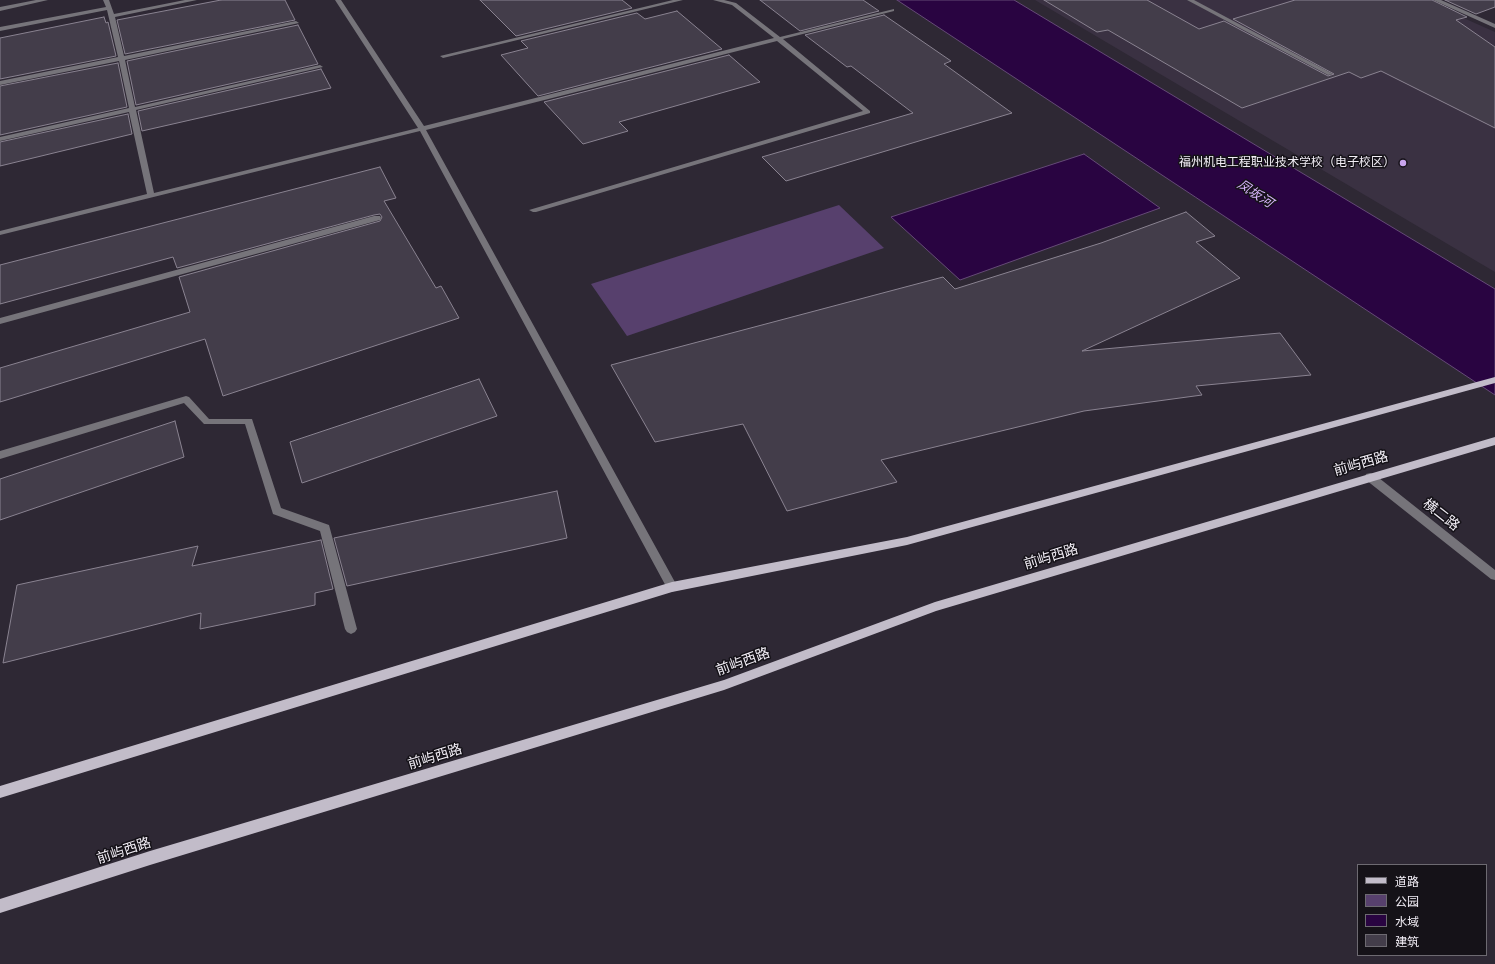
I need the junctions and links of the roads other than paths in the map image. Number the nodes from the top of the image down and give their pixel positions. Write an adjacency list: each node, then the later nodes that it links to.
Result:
1 (45, 0): 9 (street)
2 (106, 0): 10 (street)
3 (194, 0): 12 (street)
4 (338, 0): 23 (street)
5 (680, 0): 17 (street)
6 (716, 0): 16 (street)
7 (1190, 0): 20 (street)
8 (1436, 0): 14 (street)
9 (0, 8)
10 (109, 8): 12 (street); 15 (street)
11 (892, 10): 16 (street)
12 (112, 16): 18 (street)
13 (296, 23): 18 (street)
14 (1495, 26)
15 (0, 29)
16 (780, 39): 23 (street); 26 (street)
17 (443, 56)
18 (121, 58): 21 (street); 22 (street)
19 (320, 67): 22 (street)
20 (1330, 74)
21 (0, 83)
22 (132, 109): 24 (street); 25 (street)
23 (422, 129): 25 (street); 35 (street)
24 (0, 139)
25 (151, 196): 28 (street)
26 (533, 210)
27 (377, 218): 29 (street)
28 (0, 233)
29 (0, 321)
30 (1495, 380): 35 (main road)
31 (1495, 441): 33 (main road, 前屿西路)
32 (0, 455): 36 (street)
33 (1370, 477): 34 (street, 横二路); 38 (main road, 前屿西路)
34 (1495, 576)
35 (672, 587): 37 (main road)
36 (351, 629)
37 (0, 792)
38 (0, 906)

